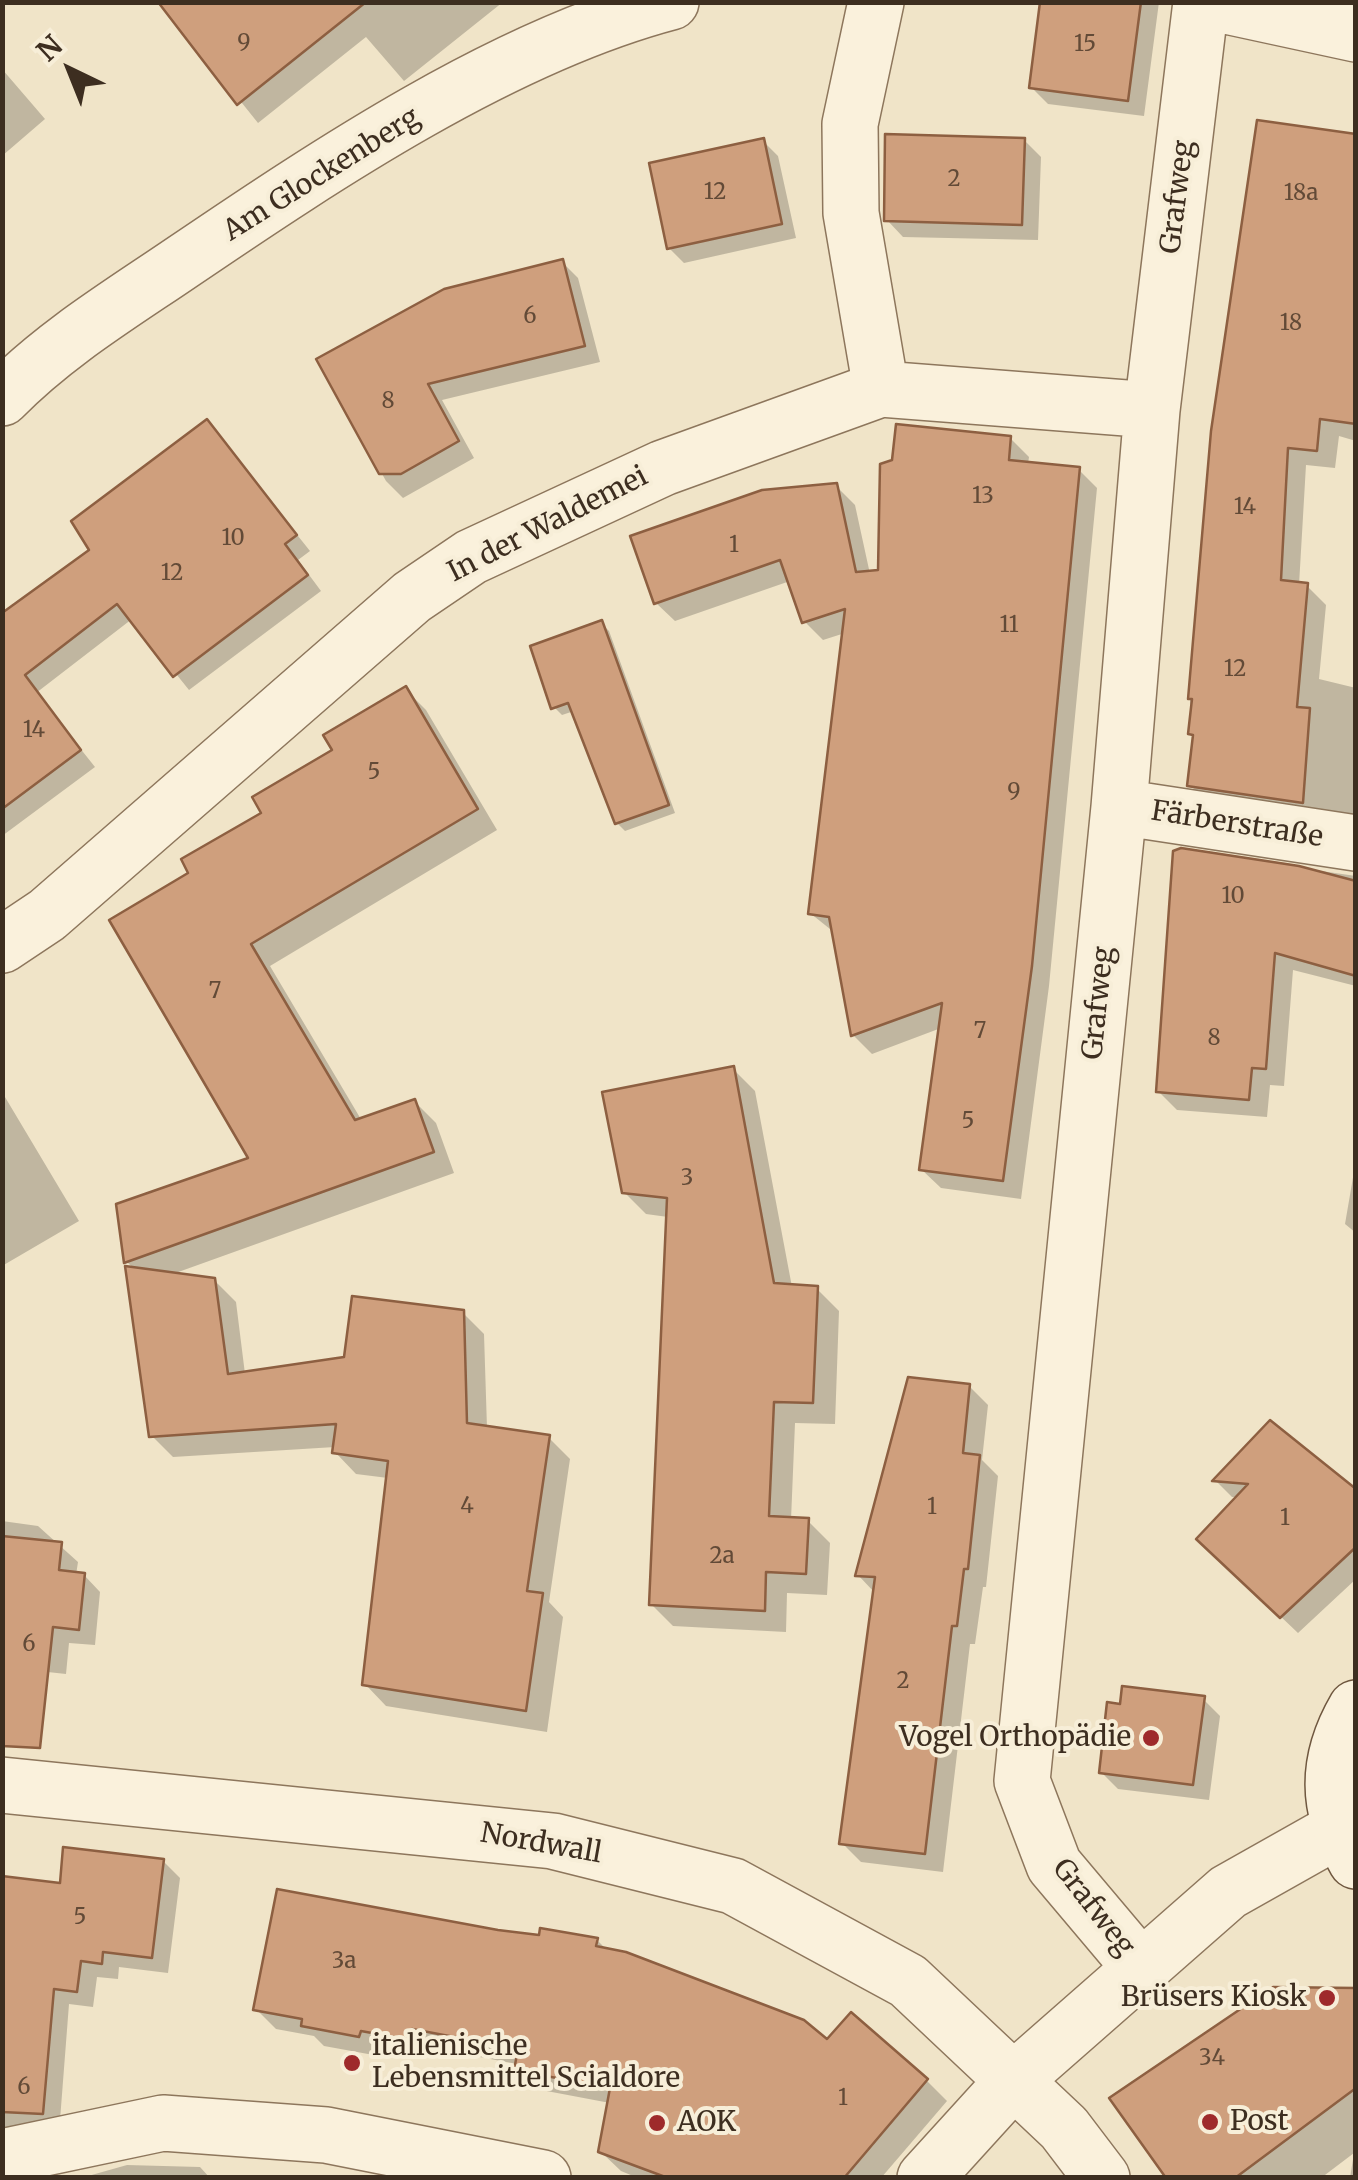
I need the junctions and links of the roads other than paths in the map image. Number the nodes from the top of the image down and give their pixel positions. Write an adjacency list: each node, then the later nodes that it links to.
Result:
1 (671, 2): 6 (street, Am Glockenberg)
2 (876, 2): 5 (street)
3 (1205, 2): 4 (street); 7 (street, Grafweg)
4 (1356, 34)
5 (881, 389): 7 (street, In der Waldemei); 10 (street, In der Waldemei)
6 (2, 398)
7 (1152, 410): 8 (street, Grafweg)
8 (1119, 807): 9 (street, Färberstraße); 14 (street, Grafweg)
9 (1356, 843)
10 (2, 945)
11 (1356, 1708): 13 (street)
12 (2, 1784): 15 (street, Nordwall)
13 (1347, 1845): 14 (street)
14 (1140, 1967): 15 (street)
15 (1016, 2078): 18 (street); 19 (street, Nordwall)
16 (2, 2157): 17 (street)
17 (543, 2178)
18 (924, 2178)
19 (1102, 2178)

